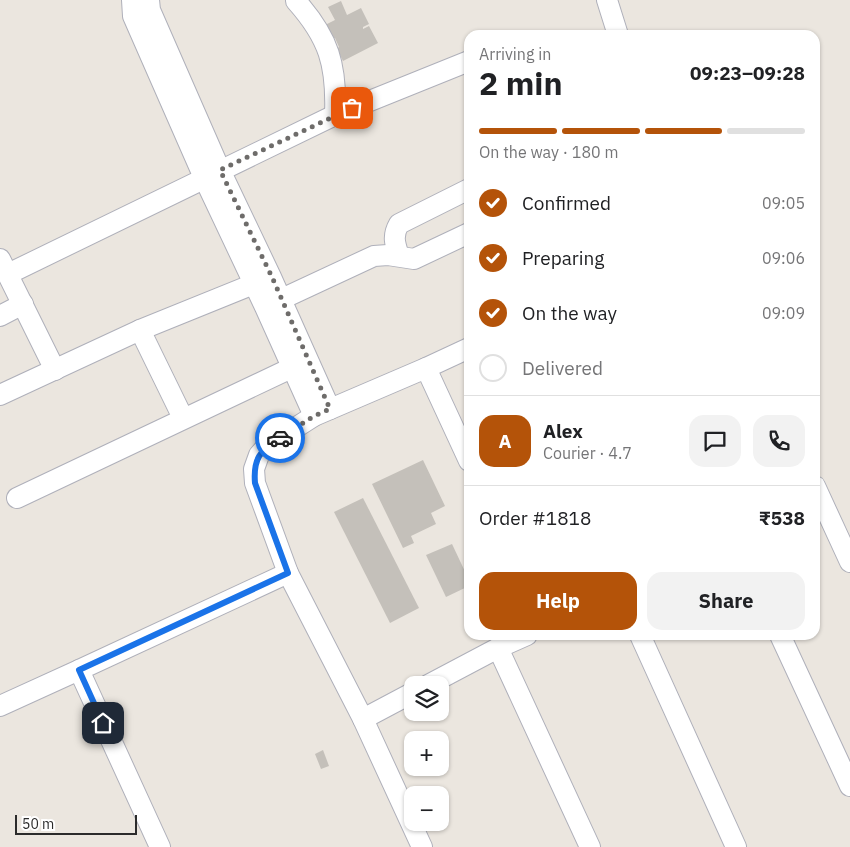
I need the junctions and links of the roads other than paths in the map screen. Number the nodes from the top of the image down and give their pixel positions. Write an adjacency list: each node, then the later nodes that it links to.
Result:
1 (132, 0): 8 (street)
2 (149, 0): 8 (street)
3 (607, 0): 5 (street)
4 (296, 1): 7 (street)
5 (616, 30)
6 (464, 63): 7 (street)
7 (335, 115): 8 (street)
8 (212, 175): 12 (street); 13 (street)
9 (464, 192): 11 (street)
10 (464, 235): 11 (street)
11 (399, 256): 14 (street)
12 (4, 266): 15 (street)
13 (263, 281): 14 (street); 17 (street)
14 (273, 303): 19 (street)
15 (23, 304): 16 (street); 21 (street)
16 (0, 316)
17 (140, 330): 21 (street); 24 (street)
18 (464, 350): 20 (street)
19 (300, 364): 23 (street); 24 (street)
20 (426, 368): 23 (street); 25 (street)
21 (54, 370): 22 (street)
22 (0, 395)
23 (322, 413): 29 (street)
24 (183, 418): 27 (street)
25 (464, 450)
26 (820, 497): 28 (street)
27 (17, 498)
28 (850, 562)
29 (288, 573): 34 (street); 38 (street)
30 (516, 640): 33 (street)
31 (642, 640): 43 (street)
32 (782, 640): 39 (street)
33 (498, 648): 35 (street); 42 (street)
34 (79, 670): 37 (street); 40 (street)
35 (445, 676)
36 (404, 697): 38 (street)
37 (0, 706)
38 (363, 719): 41 (street)
39 (850, 786)
40 (160, 847)
41 (422, 847)
42 (590, 847)
43 (736, 847)

